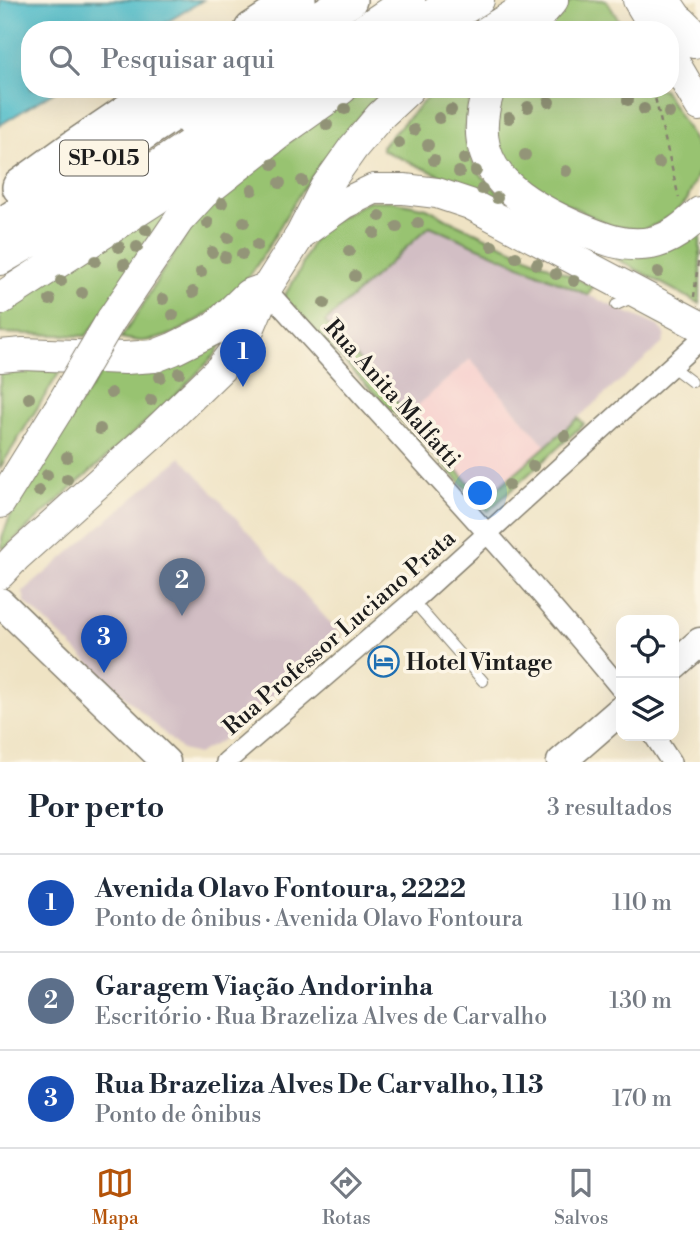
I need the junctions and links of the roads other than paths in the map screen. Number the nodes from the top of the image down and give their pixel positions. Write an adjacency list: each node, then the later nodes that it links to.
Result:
1 (298, 0): 9 (highway)
2 (349, 0): 10 (highway)
3 (371, 0): 11 (highway)
4 (409, 0): 12 (highway)
5 (456, 0): 13 (highway)
6 (479, 0): 14 (main road)
7 (537, 0): 15 (main road)
8 (552, 0): 16 (highway)
9 (266, 21)
10 (316, 21)
11 (340, 21)
12 (378, 21)
13 (424, 21)
14 (445, 21)
15 (503, 21)
16 (534, 21)
17 (679, 33): 18 (main road)
18 (700, 52)
19 (679, 70): 28 (main road)
20 (148, 98): 30 (highway, SP-015)
21 (195, 98): 33 (highway, SP-015)
22 (225, 98): 31 (highway)
23 (260, 98): 31 (highway)
24 (304, 98): 29 (highway)
25 (329, 98): 43 (main road, bridge)
26 (399, 98): 34 (main road)
27 (486, 98): 32 (highway)
28 (700, 106)
29 (232, 145): 36 (highway); 38 (highway)
30 (0, 202)
31 (65, 222): 35 (highway)
32 (697, 225)
33 (0, 227)
34 (300, 234): 37 (main road); 39 (main road)
35 (0, 259)
36 (0, 279)
37 (266, 289): 40 (highway); 44 (street, Rua Anita Malfatti); 45 (main road)
38 (0, 299)
39 (697, 329): 41 (street, Rua Professor Luciano Prata)
40 (0, 356)
41 (671, 366): 42 (lane); 44 (street, Rua Professor Luciano Prata)
42 (692, 382)
43 (3, 495)
44 (488, 534): 46 (street, Rua Professor Luciano Prata); 49 (street, Rua Anita Malfatti)
45 (0, 574)
46 (413, 601): 48 (lane); 53 (street, Rua Professor Luciano Prata)
47 (0, 602): 52 (main road)
48 (483, 681)
49 (616, 683)
50 (616, 714): 54 (main road)
51 (657, 741): 55 (street)
52 (166, 762)
53 (226, 762)
54 (561, 762)
55 (671, 762)

